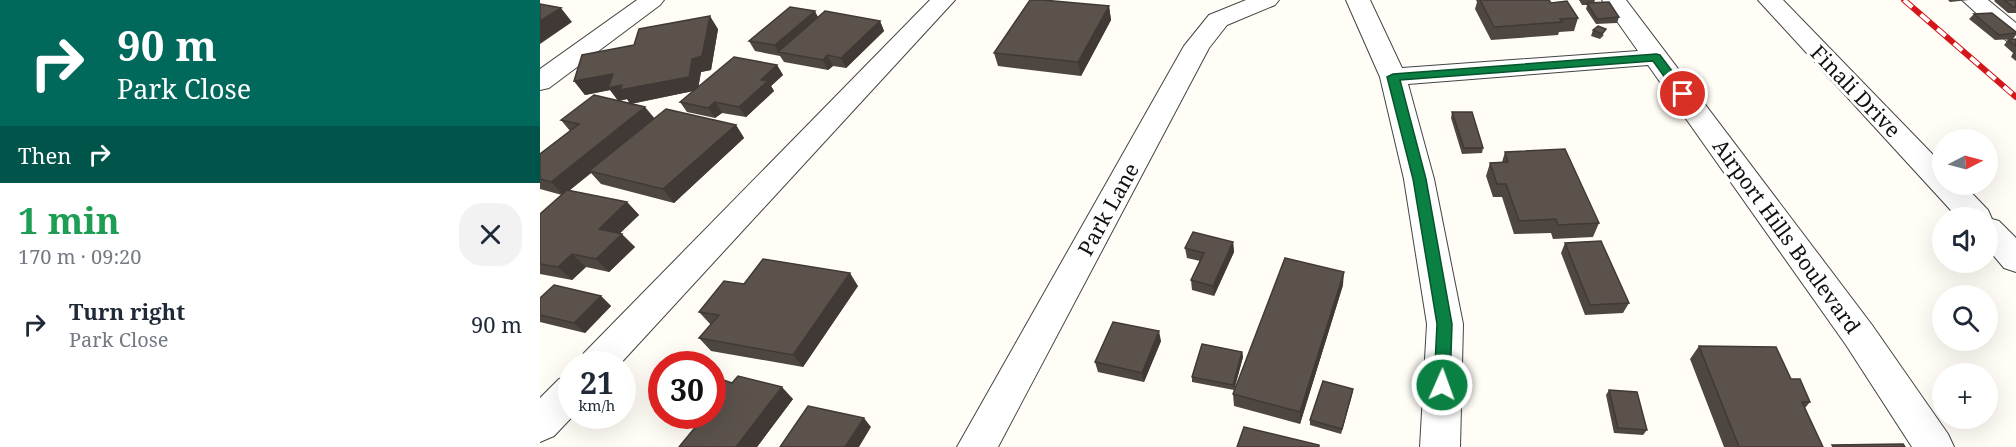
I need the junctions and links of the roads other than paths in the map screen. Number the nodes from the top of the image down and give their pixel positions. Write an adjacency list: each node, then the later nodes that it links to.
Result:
1 (652, 0): 11 (street)
2 (943, 0): 17 (street)
3 (1267, 0): 20 (street, Park Lane)
4 (1358, 0): 10 (street)
5 (1614, 0): 9 (street, Airport Hills Boulevard)
6 (1770, 0): 12 (street, Finali Drive)
7 (1974, 0): 8 (street)
8 (2016, 36)
9 (1656, 57): 10 (street); 22 (street, Airport Hills Boulevard)
10 (1393, 77): 21 (street)
11 (540, 82)
12 (1932, 170)
13 (1955, 195): 14 (street, Finali Drive)
14 (1967, 207)
15 (1998, 240): 16 (street)
16 (2016, 259)
17 (609, 351)
18 (558, 405): 19 (street)
19 (540, 424)
20 (977, 447)
21 (1440, 447)
22 (1934, 447)

